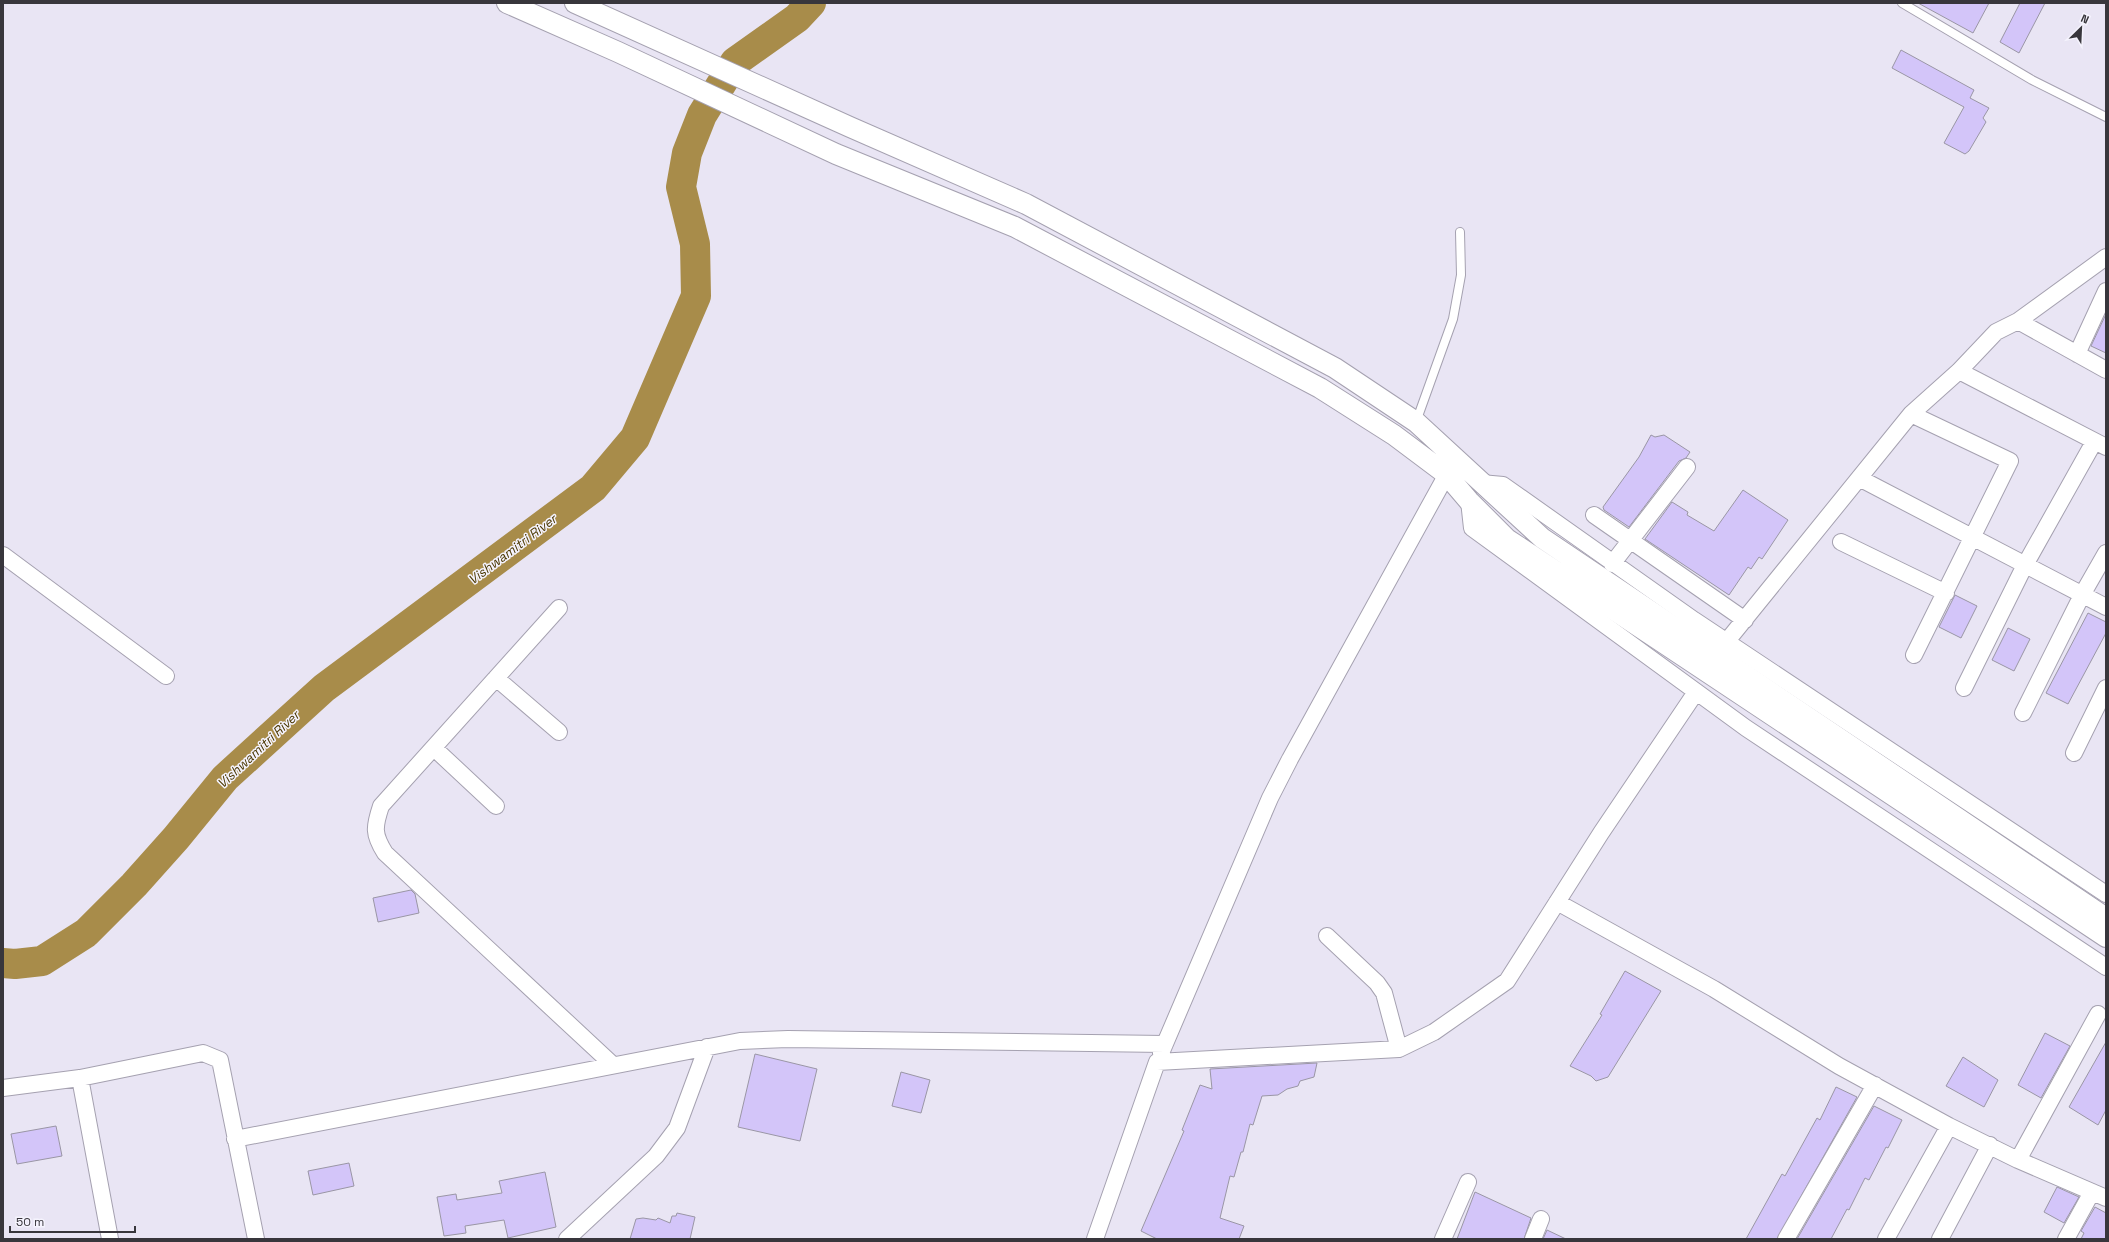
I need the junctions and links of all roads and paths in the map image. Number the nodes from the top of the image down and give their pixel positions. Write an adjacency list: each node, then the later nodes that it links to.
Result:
1 (507, 3): 15 (street)
2 (575, 3): 13 (street)
3 (1902, 3): 4 (lane)
4 (2106, 117)
5 (1460, 232): 13 (lane)
6 (2106, 257): 8 (street)
7 (2106, 290): 9 (street)
8 (2018, 321): 9 (street); 11 (street)
9 (2077, 354): 10 (street)
10 (2106, 370)
11 (1959, 371): 12 (street); 14 (street)
12 (1911, 414): 17 (street); 21 (street)
13 (1416, 422): 15 (street)
14 (2100, 444): 27 (street)
15 (1451, 467): 18 (street); 19 (street); 52 (street)
16 (1687, 467): 22 (street)
17 (1859, 478): 21 (street); 32 (street)
18 (1481, 483): 26 (street); 47 (street)
19 (1469, 501): 39 (street); 49 (street)
20 (1594, 515): 22 (street)
21 (1974, 538): 27 (street); 28 (street)
22 (1629, 541): 26 (street); 32 (street)
23 (1841, 542): 28 (street)
24 (2106, 553): 29 (street)
25 (3, 555): 35 (street)
26 (1612, 564): 33 (street)
27 (2025, 565): 29 (street); 37 (street)
28 (1946, 593): 34 (street)
29 (2082, 595): 30 (street); 40 (street)
30 (2106, 607)
31 (559, 608): 36 (street)
32 (1745, 620): 33 (street)
33 (1727, 641): 45 (street)
34 (1914, 655)
35 (166, 676)
36 (496, 678): 41 (street); 42 (street)
37 (1964, 688)
38 (2106, 688): 43 (street)
39 (1696, 692): 46 (street); 50 (street)
40 (2023, 713)
41 (559, 732)
42 (434, 748): 44 (street); 56 (street)
43 (2074, 753)
44 (496, 806)
45 (2106, 894)
46 (1557, 902): 54 (street); 58 (street)
47 (2106, 918)
48 (1327, 936): 54 (street)
49 (2106, 937)
50 (2106, 967)
51 (2098, 1014): 63 (street)
52 (1165, 1044): 53 (street); 55 (street)
53 (707, 1047): 56 (street); 69 (street)
54 (1399, 1049): 55 (street)
55 (1157, 1062): 70 (street)
56 (613, 1065): 61 (street)
57 (80, 1078): 59 (street); 61 (street); 67 (street)
58 (1875, 1085): 60 (street); 73 (street)
59 (3, 1088)
60 (1949, 1126): 62 (street); 74 (street)
61 (235, 1139): 68 (street)
62 (1990, 1145): 63 (street); 75 (street)
63 (2018, 1160): 65 (street)
64 (1468, 1182): 71 (street)
65 (2099, 1195): 76 (street)
66 (1541, 1219): 72 (street)
67 (110, 1239)
68 (256, 1239)
69 (567, 1239)
70 (1095, 1239)
71 (1443, 1239)
72 (1533, 1239)
73 (1786, 1239)
74 (1886, 1239)
75 (1940, 1239)
76 (2066, 1239)

